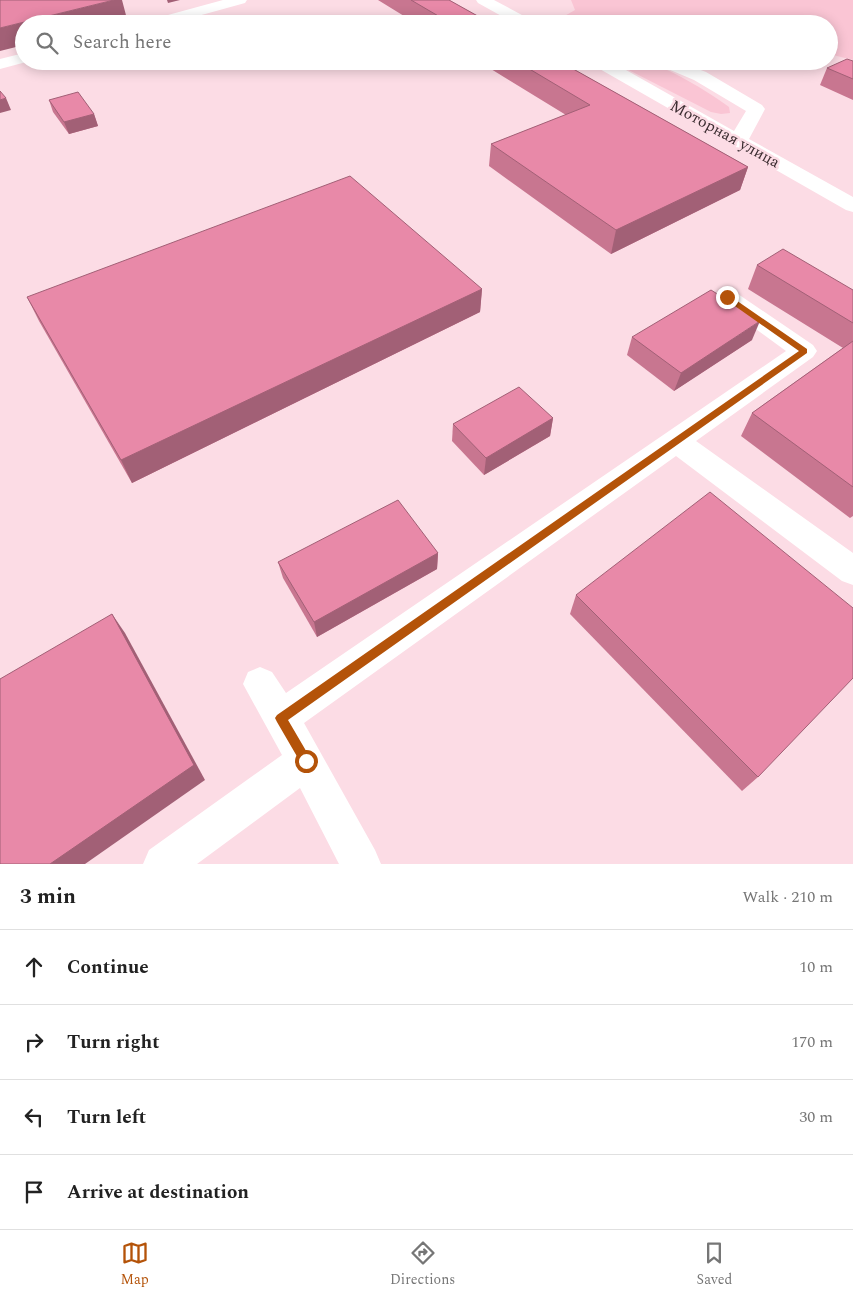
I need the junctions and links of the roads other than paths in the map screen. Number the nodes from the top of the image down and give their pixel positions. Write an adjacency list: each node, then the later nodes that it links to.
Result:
1 (240, 0): 3 (street)
2 (482, 0): 4 (street)
3 (184, 15)
4 (511, 15)
5 (15, 60): 6 (street)
6 (0, 64)
7 (613, 70): 9 (street, Моторная улица)
8 (685, 70): 9 (street)
9 (738, 141): 10 (street, Моторная улица)
10 (853, 206)
11 (727, 297): 12 (street)
12 (676, 441): 13 (street); 15 (street)
13 (853, 571)
14 (260, 684): 15 (street)
15 (281, 718): 16 (street)
16 (306, 761): 17 (street); 18 (street)
17 (163, 864)
18 (361, 864)

